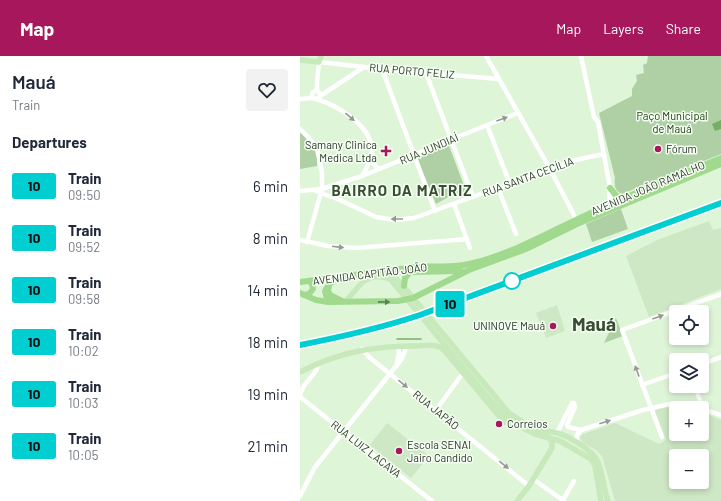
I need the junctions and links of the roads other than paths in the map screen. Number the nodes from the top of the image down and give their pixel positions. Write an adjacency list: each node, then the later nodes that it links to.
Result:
1 (486, 56): 8 (street)
2 (581, 56): 15 (street)
3 (320, 59): 4 (main road, RUA PORTO FELIZ); 5 (street, RUA PORTO FELIZ); 9 (street)
4 (300, 60)
5 (364, 67): 6 (street, RUA PORTO FELIZ); 9 (street)
6 (382, 69): 7 (street, RUA PORTO FELIZ); 16 (street)
7 (426, 73): 8 (street, RUA PORTO FELIZ); 14 (street)
8 (500, 79): 11 (street)
9 (316, 94): 10 (street); 17 (street, one-way to 17)
10 (301, 99)
11 (518, 114): 12 (street, RUA JUNDIAÍ, one-way to 11); 21 (street)
12 (486, 125): 14 (street, RUA JUNDIAÍ); 24 (street)
13 (300, 129): 28 (street)
14 (451, 140): 16 (street, RUA JUNDIAÍ); 30 (street)
15 (604, 154): 21 (street, RUA SANTA CECÍLIA); 26 (street)
16 (414, 155): 20 (street, RUA JUNDIAÍ); 35 (street)
17 (371, 157): 20 (street); 22 (street)
18 (721, 158): 32 (highway, AVENIDA JOÃO RAMALHO)
19 (721, 164): 34 (highway, AVENIDA JOÃO RAMALHO)
20 (380, 169): 22 (street, RUA JUNDIAÍ)
21 (550, 169): 24 (street, RUA SANTA CECÍLIA); 36 (street)
22 (362, 176): 23 (street, RUA JUNDIAÍ)
23 (340, 183): 28 (street, RUA JUNDIAÍ); 29 (street)
24 (510, 184): 25 (street, RUA SANTA CECÍLIA)
25 (498, 188): 30 (street, RUA SANTA CECÍLIA); 37 (street)
26 (610, 188): 32 (highway); 34 (street)
27 (300, 191): 28 (street, RUA JUNDIAÍ)
28 (322, 191): 29 (street, RUA SANTA CECÍLIA); 31 (street, RUA SANTA CECÍLIA); 40 (street)
29 (333, 194): 31 (street, RUA SANTA CECÍLIA)
30 (473, 197): 33 (street, RUA SANTA CECÍLIA)
31 (340, 200): 35 (street, RUA SANTA CECÍLIA, one-way to 31)
32 (620, 200): 34 (highway, AVENIDA JOÃO RAMALHO)
33 (454, 204): 35 (street, RUA SANTA CECÍLIA); 38 (street)
34 (611, 207): 36 (highway, AVENIDA JOÃO RAMALHO); 36 (highway, AVENIDA JOÃO RAMALHO)
35 (434, 211)
36 (576, 222): 42 (highway, AVENIDA CAPITÃO JOÃO); 43 (highway, AVENIDA CAPITÃO JOÃO)
37 (516, 234)
38 (467, 239): 40 (street, one-way to 38); 41 (street)
39 (300, 240): 40 (street)
40 (307, 242)
41 (470, 248)
42 (386, 270): 44 (highway, AVENIDA CAPITÃO JOÃO); 48 (main road)
43 (469, 270): 48 (highway); 51 (highway, AVENIDA CAPITÃO JOÃO, one-way to 43)
44 (344, 276): 45 (highway, AVENIDA CAPITÃO JOÃO); 46 (highway)
45 (309, 281): 47 (highway, AVENIDA CAPITÃO JOÃO); 49 (highway)
46 (333, 281): 51 (highway); 52 (highway)
47 (300, 282)
48 (403, 287): 51 (main road); 66 (main road)
49 (302, 294): 52 (highway, AVENIDA CAPITÃO JOÃO)
50 (721, 294): 64 (street, one-way to 50)
51 (345, 301): 52 (highway, AVENIDA CAPITÃO JOÃO)
52 (336, 303)
53 (398, 346): 54 (main road); 55 (main road); 59 (street)
54 (407, 346): 59 (street); 62 (main road)
55 (362, 349): 58 (main road); 61 (street, RUA JAPÃO)
56 (721, 357): 57 (street)
57 (709, 361)
58 (319, 363): 60 (main road); 65 (street)
59 (397, 363): 61 (street)
60 (300, 372)
61 (389, 373): 69 (street, RUA JAPÃO, one-way to 69); 74 (street)
62 (463, 373): 69 (street); 72 (main road)
63 (669, 375): 64 (street)
64 (642, 385): 68 (street)
65 (300, 398): 74 (street, RUA LUIZ LACAVA)
66 (498, 404): 72 (main road); 75 (main road)
67 (669, 404): 68 (street)
68 (650, 408): 73 (street, one-way to 68); 77 (street)
69 (436, 410): 81 (street, RUA JAPÃO, one-way to 81)
70 (709, 411): 71 (street)
71 (721, 415)
72 (519, 426): 76 (main road)
73 (581, 430): 75 (street); 78 (street)
74 (343, 431): 82 (street); 84 (street, RUA LUIZ LACAVA)
75 (557, 432): 78 (main road)
76 (548, 437): 79 (main road); 86 (main road)
77 (662, 437)
78 (576, 442): 87 (main road)
79 (533, 479): 81 (main road); 83 (street)
80 (574, 481): 83 (street)
81 (529, 486): 85 (main road)
82 (300, 496)
83 (563, 500)
84 (432, 501)
85 (517, 501)
86 (600, 501)
87 (608, 501)

